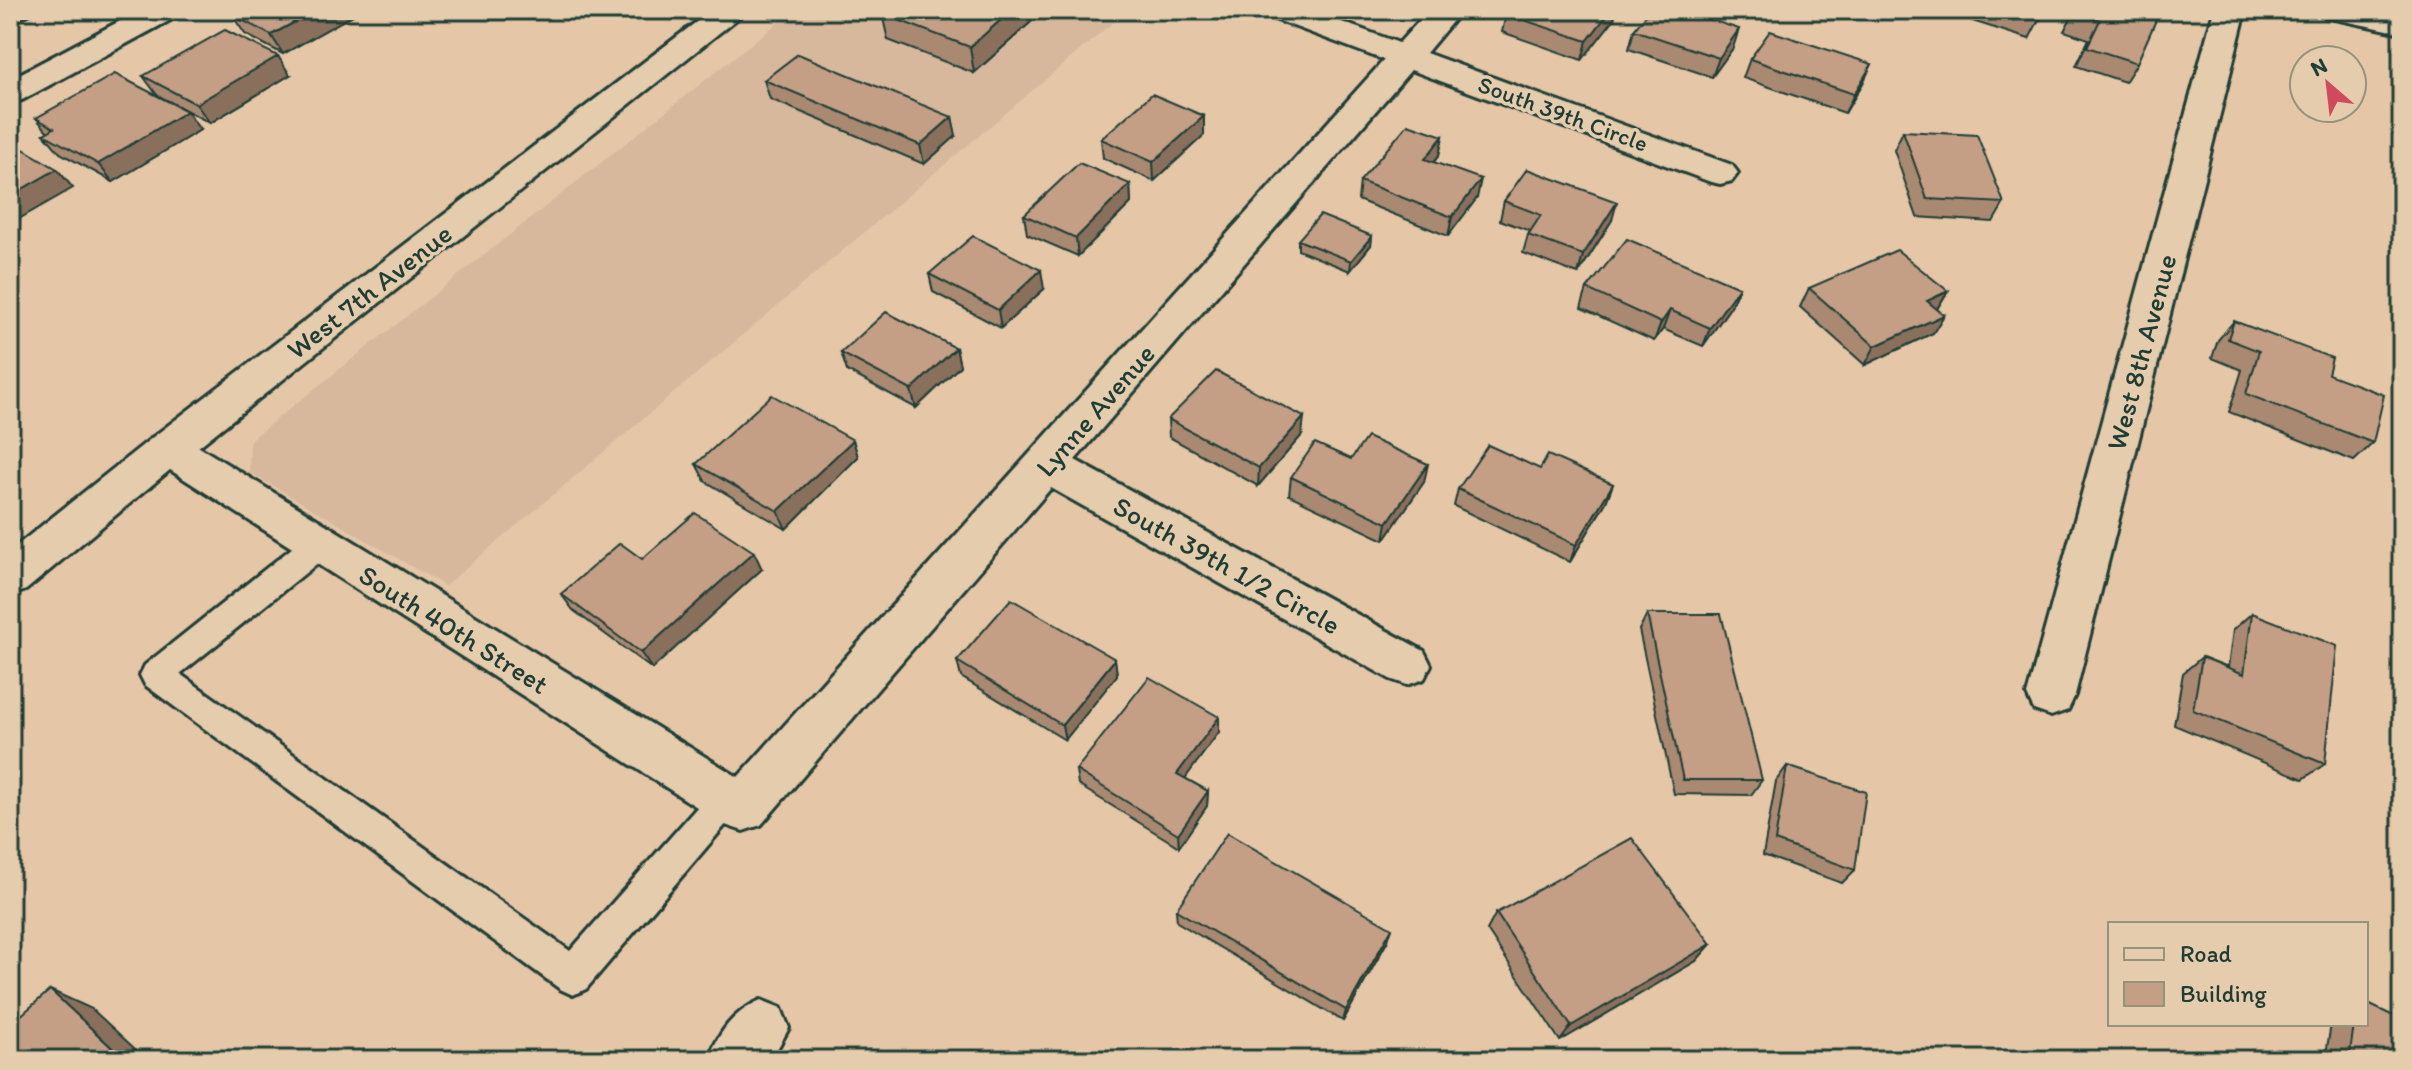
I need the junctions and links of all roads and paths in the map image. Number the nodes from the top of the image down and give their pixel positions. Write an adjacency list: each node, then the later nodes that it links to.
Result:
1 (165, 10): 9 (street)
2 (732, 10): 11 (street, West 7th Avenue)
3 (1280, 10): 8 (street, South 39th Circle)
4 (1446, 10): 8 (street, Lynne Avenue)
5 (2230, 10): 16 (street, West 8th Avenue)
6 (2336, 10): 7 (street)
7 (2402, 23)
8 (1406, 56): 10 (street, South 39th Circle); 12 (street, Lynne Avenue)
9 (10, 93)
10 (1720, 173)
11 (168, 448): 13 (street, South 40th Street); 14 (street, West 7th Avenue)
12 (1047, 465): 15 (street, South 39th 1/2 Circle); 17 (street, Lynne Avenue)
13 (318, 545): 17 (street, South 40th Street); 17 (lane)
14 (10, 577)
15 (1407, 665)
16 (2051, 695)
17 (735, 803)

